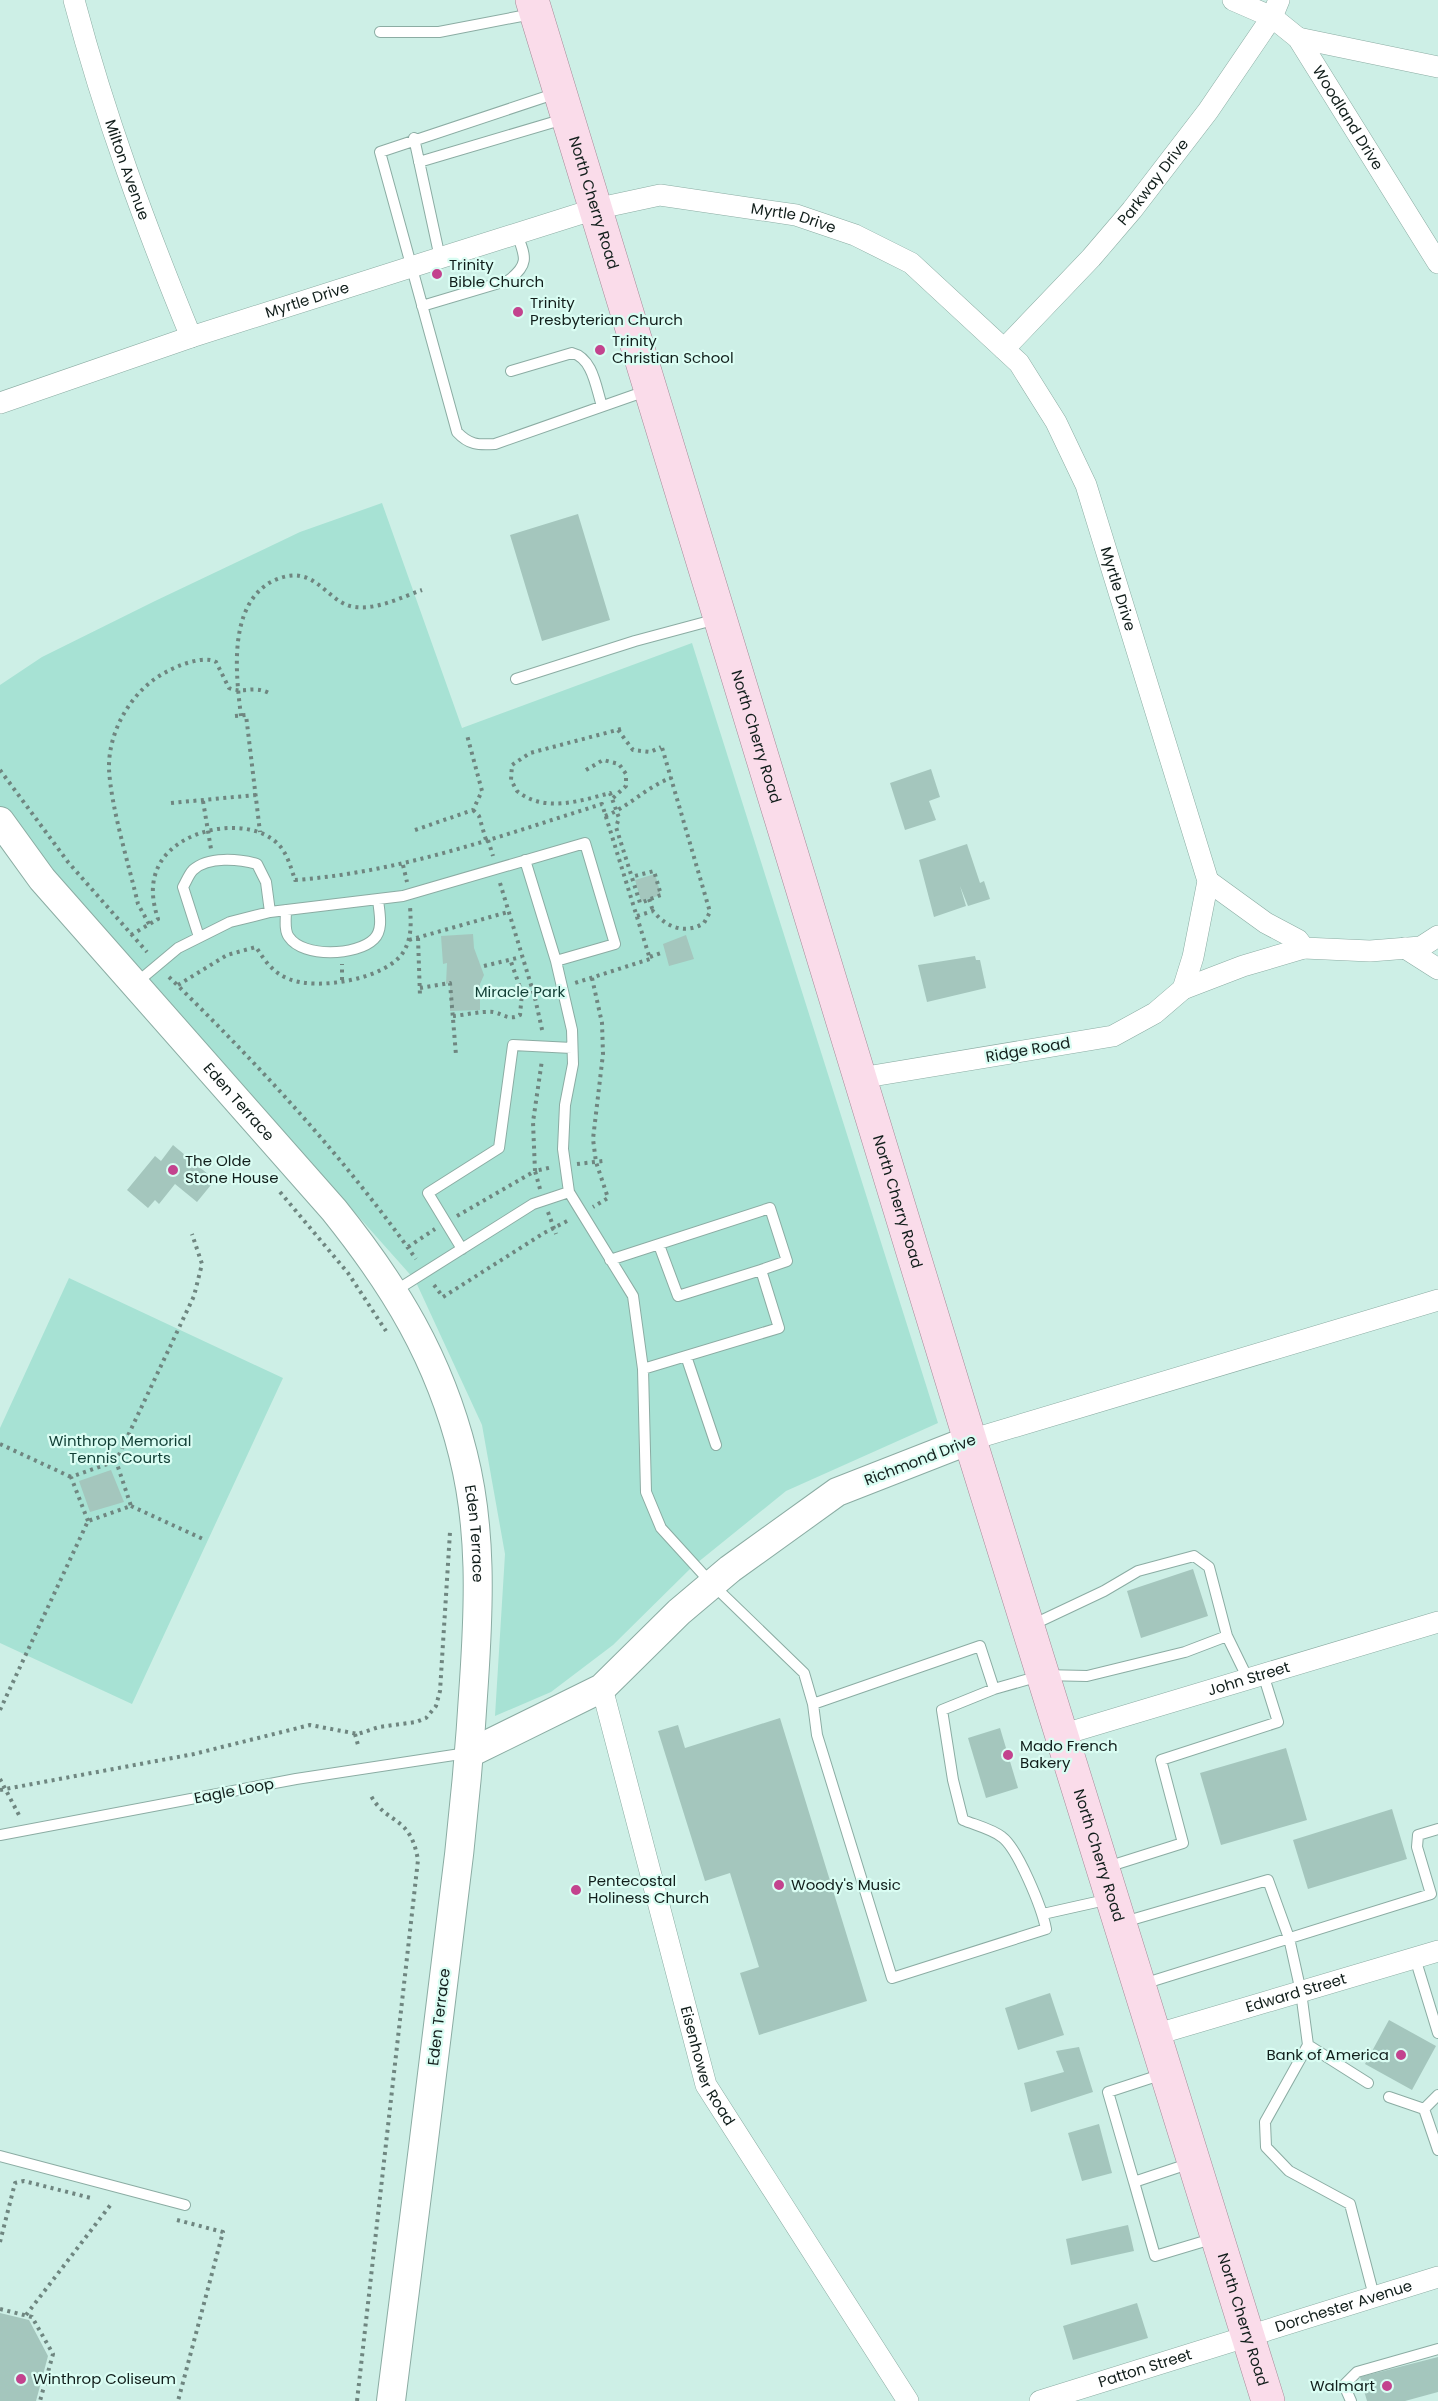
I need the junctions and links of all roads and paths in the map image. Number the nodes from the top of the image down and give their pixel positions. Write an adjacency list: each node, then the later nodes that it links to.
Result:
1 (74, 0): 17 (street, Milton Avenue)
2 (1233, 0): 4 (street, Woodland Drive)
3 (534, 7): 5 (lane); 8 (main road, North Cherry Road)
4 (1276, 8): 6 (street, Woodland Drive); 18 (street, Parkway Drive)
5 (380, 32)
6 (1298, 38): 7 (street); 14 (street, Woodland Drive)
7 (1438, 67)
8 (564, 105): 9 (lane); 10 (lane); 11 (main road, North Cherry Road)
9 (414, 138): 10 (lane); 15 (lane)
10 (419, 162): 13 (lane)
11 (595, 209): 12 (street, Myrtle Drive); 18 (street, Myrtle Drive); 20 (main road, North Cherry Road)
12 (517, 234): 13 (street, Myrtle Drive); 16 (lane)
13 (440, 258): 15 (street, Myrtle Drive)
14 (1438, 263)
15 (411, 267): 16 (lane); 17 (street, Myrtle Drive)
16 (422, 306): 22 (lane)
17 (191, 337): 21 (street, Myrtle Drive)
18 (1004, 349): 49 (street, Myrtle Drive)
19 (511, 371): 22 (lane)
20 (650, 389): 22 (lane); 24 (main road, North Cherry Road)
21 (0, 403)
22 (602, 406)
23 (422, 590): 26 (path)
24 (720, 619): 25 (lane); 84 (main road, North Cherry Road)
25 (516, 679)
26 (238, 690): 27 (path); 29 (path); 59 (path)
27 (269, 693)
28 (235, 716): 29 (path)
29 (241, 716): 34 (path)
30 (467, 735): 38 (path)
31 (0, 770): 60 (path)
32 (586, 770): 35 (path)
33 (671, 778): 35 (path); 39 (path); 54 (path)
34 (256, 795): 36 (path); 44 (path)
35 (612, 798): 39 (path)
36 (203, 801): 37 (path); 43 (path)
37 (171, 803)
38 (473, 810): 42 (path); 45 (path)
39 (617, 811): 40 (path); 48 (path)
40 (605, 816)
41 (0, 821): 77 (street, Eden Terrace)
42 (415, 830)
43 (207, 831)
44 (260, 832)
45 (493, 856)
46 (525, 860): 51 (lane); 72 (lane); 72 (lane)
47 (403, 865): 50 (path)
48 (632, 877): 52 (path); 52 (path)
49 (1208, 881): 65 (street); 79 (street)
50 (408, 883)
51 (378, 899): 53 (lane); 53 (lane)
52 (650, 899): 54 (path)
53 (286, 910): 55 (lane)
54 (653, 911): 57 (path)
55 (270, 912): 62 (lane); 62 (lane)
56 (508, 912): 63 (path)
57 (637, 916)
58 (158, 919): 59 (path)
59 (149, 924): 60 (path)
60 (131, 935): 67 (path)
61 (1438, 936): 66 (street, Ridge Road)
62 (199, 937): 77 (lane)
63 (417, 938): 64 (path); 78 (path)
64 (409, 940)
65 (1304, 948): 66 (street, Ridge Road); 79 (street, Ridge Road)
66 (1405, 948): 74 (street)
67 (147, 952)
68 (664, 952): 70 (path)
69 (521, 957): 71 (path)
70 (650, 957)
71 (510, 959): 73 (path); 81 (path)
72 (556, 962): 82 (lane)
73 (484, 966)
74 (1438, 969)
75 (170, 977): 100 (path)
76 (592, 978): 86 (path)
77 (135, 984): 104 (street, Eden Terrace)
78 (420, 988): 80 (path); 81 (path)
79 (1184, 989): 84 (street, Ridge Road)
80 (420, 996)
81 (453, 1016): 83 (path)
82 (572, 1048): 91 (lane); 99 (lane)
83 (456, 1055)
84 (860, 1078): 109 (main road, North Cherry Road)
85 (603, 1161): 86 (path)
86 (596, 1162): 87 (path); 92 (path)
87 (577, 1164)
88 (554, 1167): 89 (path)
89 (540, 1190)
90 (280, 1192): 106 (path)
91 (569, 1192): 99 (lane); 101 (lane)
92 (591, 1208)
93 (548, 1211): 95 (path)
94 (572, 1219): 95 (path)
95 (554, 1228): 97 (path); 103 (path)
96 (192, 1234): 112 (path)
97 (556, 1234)
98 (659, 1245): 101 (lane); 102 (lane); 102 (lane)
99 (462, 1250): 104 (lane)
100 (416, 1259)
101 (610, 1260): 108 (lane)
102 (761, 1270): 107 (lane)
103 (434, 1285)
104 (394, 1292): 131 (street, Eden Terrace)
105 (1438, 1300): 109 (street, Richmond Drive)
106 (387, 1332)
107 (686, 1356): 108 (lane); 111 (lane)
108 (643, 1369): 118 (lane)
109 (970, 1440): 118 (street, Richmond Drive); 120 (main road, North Cherry Road)
110 (0, 1444): 113 (path)
111 (716, 1445)
112 (116, 1461): 113 (path); 114 (path)
113 (71, 1477): 115 (path)
114 (130, 1506): 115 (path); 117 (path)
115 (88, 1521): 127 (path)
116 (451, 1528): 128 (path)
117 (203, 1539)
118 (712, 1584): 124 (street, Richmond Drive); 126 (lane)
119 (1438, 1622): 123 (street, John Street)
120 (1028, 1627): 121 (lane); 122 (main road, North Cherry Road)
121 (1227, 1636): 122 (lane); 123 (lane)
122 (1043, 1675): 125 (lane); 129 (main road, North Cherry Road)
123 (1256, 1677): 129 (street, John Street); 138 (lane)
124 (602, 1688): 131 (street, Richmond Drive); 175 (street, Eisenhower Road)
125 (994, 1689): 126 (lane); 141 (lane)
126 (813, 1704): 141 (lane)
127 (0, 1710)
128 (355, 1734): 130 (path); 133 (path)
129 (1061, 1735): 138 (main road, North Cherry Road)
130 (358, 1744)
131 (470, 1753): 137 (lane, Eagle Loop); 174 (street, Eden Terrace)
132 (0, 1779): 133 (path)
133 (2, 1789): 135 (path)
134 (371, 1796): 173 (path)
135 (22, 1820)
136 (1438, 1829): 139 (lane)
137 (0, 1835)
138 (1102, 1868): 140 (main road, North Cherry Road)
139 (1435, 1893): 142 (lane)
140 (1117, 1911): 141 (lane); 142 (lane); 145 (main road, North Cherry Road)
141 (1043, 1914)
142 (1289, 1938): 145 (lane); 146 (lane)
143 (1438, 1951): 144 (street, Edward Street)
144 (1415, 1958): 146 (street, Edward Street); 147 (lane)
145 (1138, 1985): 148 (main road, North Cherry Road)
146 (1301, 1992): 148 (street, Edward Street); 149 (lane)
147 (1438, 2033)
148 (1154, 2036): 150 (main road, North Cherry Road)
149 (1308, 2045): 151 (lane); 166 (lane)
150 (1166, 2073): 157 (main road, North Cherry Road); 158 (lane)
151 (1368, 2083)
152 (1438, 2095): 154 (lane)
153 (1389, 2097): 154 (lane)
154 (1424, 2109): 155 (lane)
155 (1438, 2150)
156 (0, 2156): 160 (lane)
157 (1194, 2162): 158 (lane); 163 (main road, North Cherry Road)
158 (1134, 2181): 163 (lane)
159 (112, 2203): 161 (path); 164 (path); 168 (path)
160 (185, 2205)
161 (123, 2206)
162 (167, 2218): 172 (path)
163 (1218, 2238): 169 (main road, North Cherry Road)
164 (0, 2242)
165 (1438, 2277): 166 (street, Dorchester Avenue)
166 (1374, 2296): 169 (street, Dorchester Avenue)
167 (0, 2309): 168 (path)
168 (26, 2315): 171 (path)
169 (1249, 2337): 176 (street, Patton Street); 177 (main road, North Cherry Road)
170 (1438, 2349): 178 (lane)
171 (40, 2401)
172 (178, 2401)
173 (357, 2401)
174 (391, 2401)
175 (908, 2401)
176 (1040, 2401)
177 (1268, 2401)
178 (1351, 2401)

